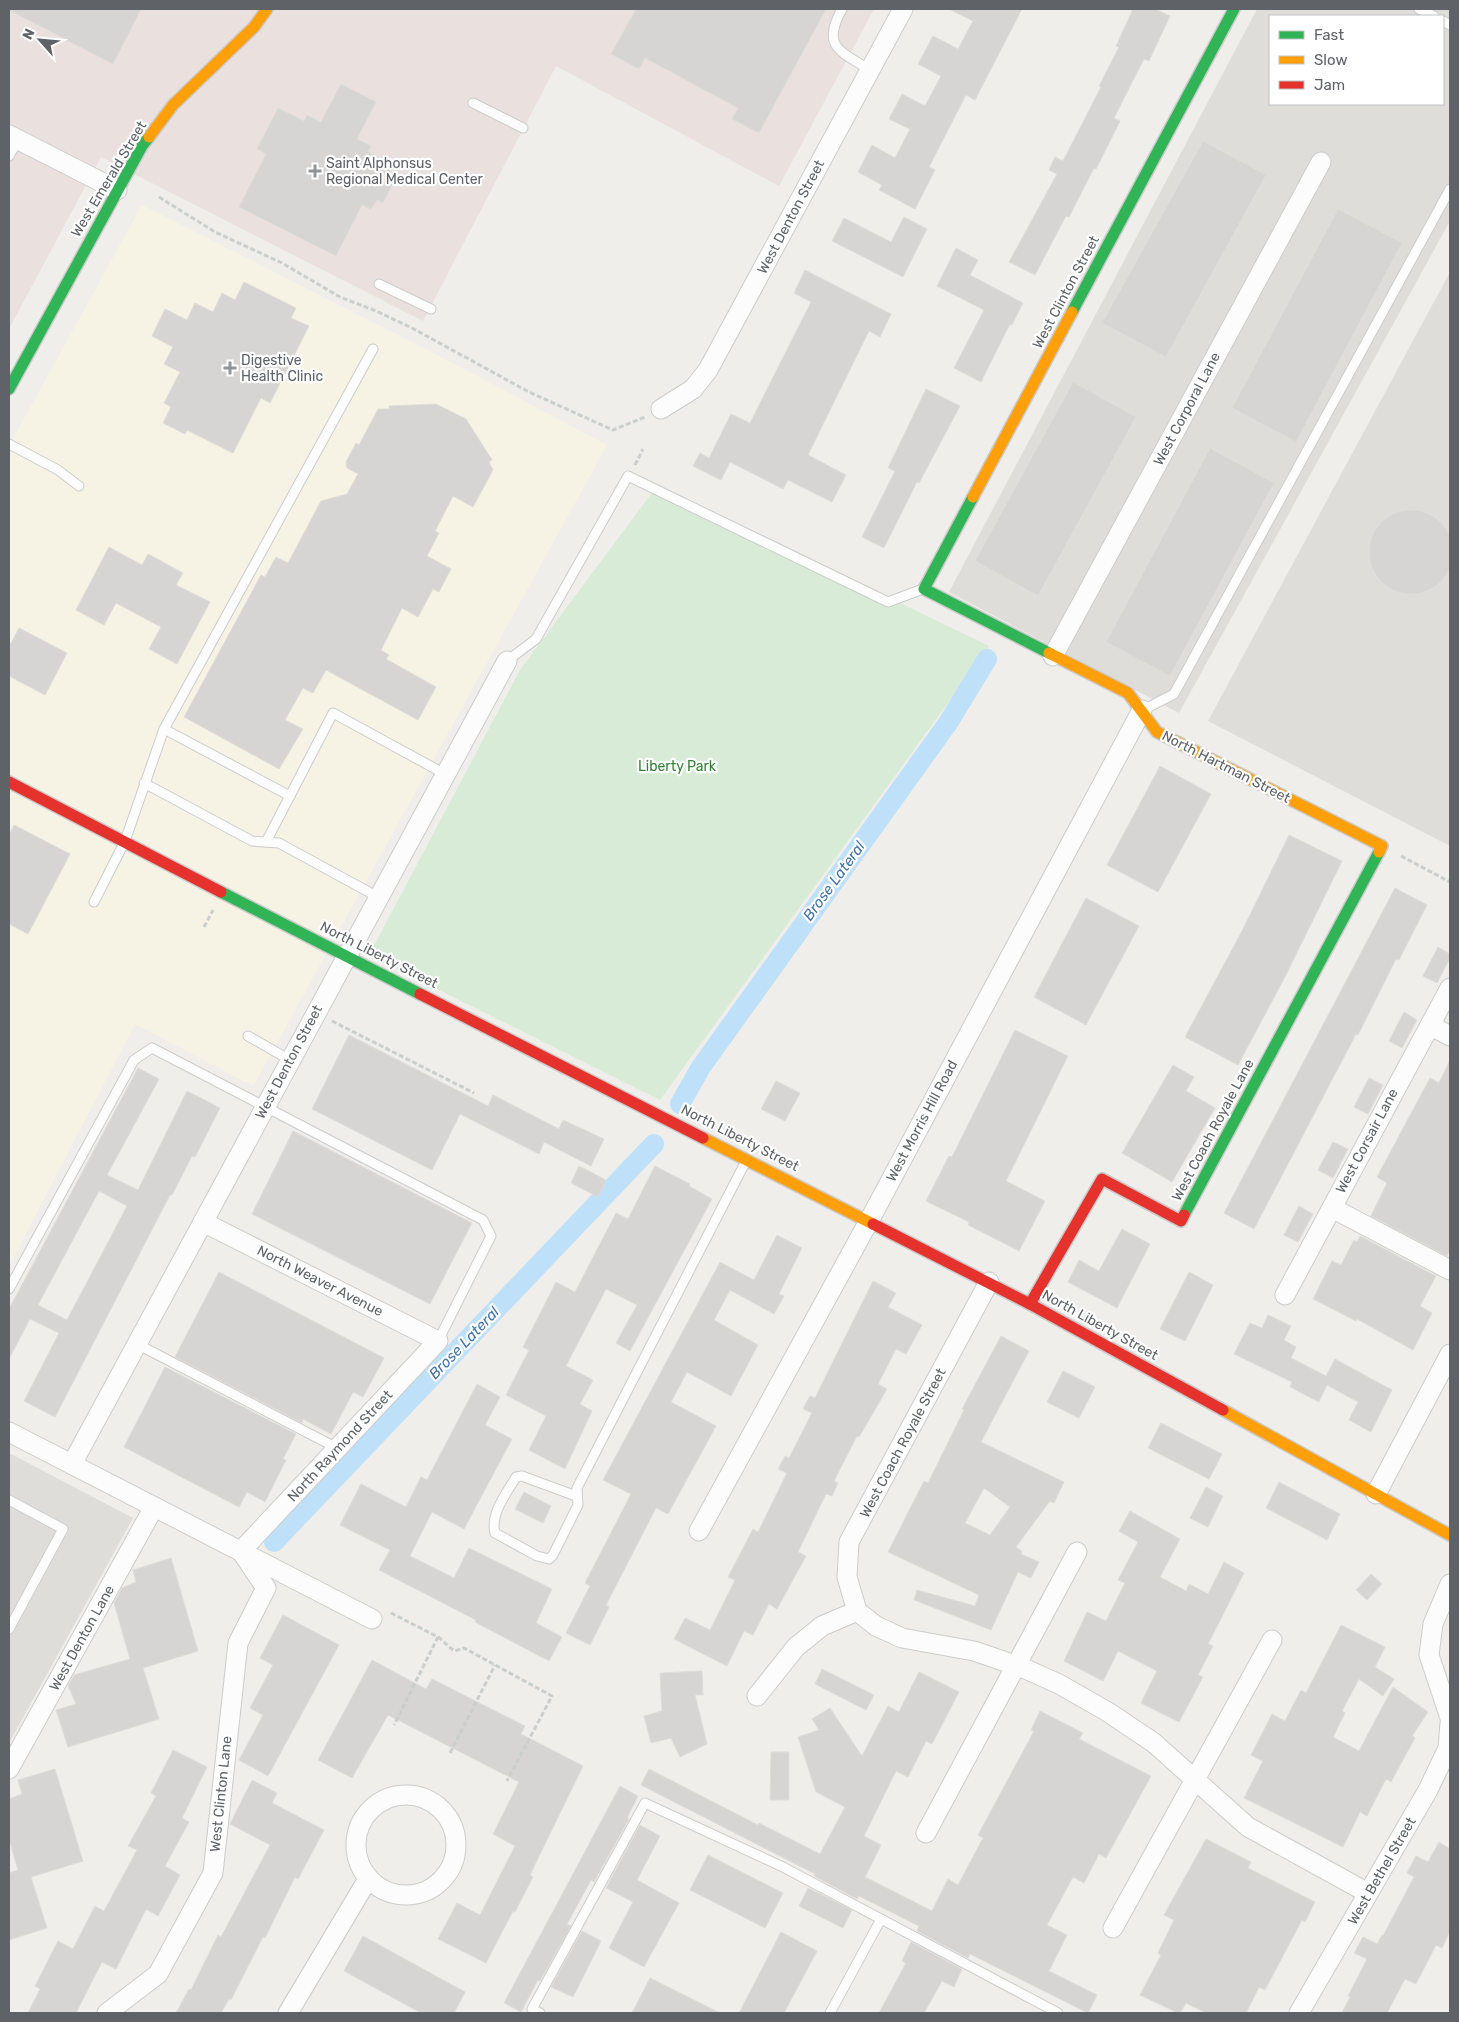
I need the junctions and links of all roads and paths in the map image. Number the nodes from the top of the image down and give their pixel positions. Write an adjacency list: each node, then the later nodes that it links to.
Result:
1 (267, 9): 14 (street, West Emerald Street)
2 (842, 9): 7 (lane)
3 (903, 9): 7 (street, West Denton Street)
4 (1234, 9): 23 (street, West Clinton Street)
5 (1420, 9): 6 (lane)
6 (1432, 15)
7 (870, 70): 20 (street, West Denton Street)
8 (473, 103): 9 (lane)
9 (523, 128)
10 (13, 137): 11 (lane); 14 (street)
11 (9, 156)
12 (1321, 162): 24 (street, West Corporal Lane)
13 (1450, 189): 26 (lane)
14 (117, 190): 19 (street, West Emerald Street)
15 (159, 197): 20 (path)
16 (379, 284): 17 (lane)
17 (431, 309)
18 (373, 349): 27 (lane)
19 (9, 389)
20 (661, 409)
21 (9, 444): 22 (lane)
22 (79, 486)
23 (924, 589): 24 (street, North Hartman Street); 25 (lane)
24 (1053, 656): 26 (street, North Hartman Street)
25 (507, 661): 28 (street, West Denton Street)
26 (1142, 710): 34 (street, North Hartman Street); 51 (street, West Morris Hill Road)
27 (164, 729): 30 (lane); 31 (lane)
28 (445, 774): 31 (lane); 36 (street, West Denton Street)
29 (9, 782): 32 (street, North Liberty Street)
30 (144, 783): 32 (lane); 33 (lane)
31 (290, 796): 33 (lane)
32 (126, 841): 37 (lane); 40 (street, North Liberty Street)
33 (266, 842): 36 (lane)
34 (1382, 846): 35 (path); 57 (street, West Coach Royale Lane)
35 (1450, 882)
36 (378, 897): 40 (street, West Denton Street)
37 (94, 902)
38 (213, 910): 39 (path)
39 (204, 927)
40 (346, 956): 46 (street, West Denton Street); 49 (street, North Liberty Street)
41 (1450, 988): 43 (street, West Corsair Lane)
42 (329, 1019): 47 (path)
43 (1430, 1025): 45 (street); 50 (street, West Corsair Lane)
44 (248, 1036): 46 (lane)
45 (1450, 1036)
46 (290, 1060): 48 (street, West Denton Street)
47 (474, 1093)
48 (265, 1107): 52 (street, West Denton Street); 55 (lane); 58 (lane)
49 (748, 1159): 51 (street, North Liberty Street); 65 (lane)
50 (1332, 1208): 53 (street); 56 (street, West Corsair Lane)
51 (869, 1221): 54 (street, North Liberty Street); 68 (street, West Morris Hill Road)
52 (203, 1222): 58 (street, North Weaver Avenue); 59 (street, West Denton Street)
53 (1450, 1270)
54 (989, 1282): 57 (street, North Liberty Street); 73 (street, West Coach Royale Street)
55 (9, 1289)
56 (1284, 1295)
57 (1030, 1304): 64 (street, North Liberty Street)
58 (438, 1341): 62 (street, North Raymond Street)
59 (137, 1344): 62 (lane); 63 (street, West Denton Street)
60 (1450, 1354): 64 (street)
61 (9, 1432): 63 (street)
62 (337, 1448): 70 (street, North Raymond Street)
63 (72, 1464): 67 (street)
64 (1376, 1494): 69 (street, North Liberty Street)
65 (576, 1496): 65 (lane)
66 (9, 1500): 76 (lane)
67 (154, 1507): 70 (street); 86 (street, West Denton Lane)
68 (700, 1530)
69 (1450, 1535)
70 (241, 1552): 75 (street); 94 (street, West Clinton Lane)
71 (1077, 1552): 80 (street)
72 (1450, 1584): 82 (street)
73 (857, 1610): 80 (street); 81 (street)
74 (391, 1613): 77 (path)
75 (372, 1618)
76 (9, 1630)
77 (438, 1638): 79 (path); 84 (path)
78 (1272, 1640): 88 (street)
79 (495, 1665): 85 (path); 87 (path)
80 (1016, 1665): 88 (street); 89 (street)
81 (757, 1696)
82 (1450, 1718)
83 (1450, 1723): 91 (street, West Bethel Street)
84 (394, 1725)
85 (450, 1753)
86 (9, 1769)
87 (507, 1781)
88 (1195, 1781): 91 (street); 93 (street)
89 (926, 1833)
90 (368, 1879): 90 (street); 95 (street)
91 (1368, 1893): 99 (street, West Bethel Street)
92 (881, 1918): 96 (lane); 97 (lane); 98 (lane)
93 (1113, 1928)
94 (107, 2013)
95 (288, 2013)
96 (540, 2013)
97 (830, 2013)
98 (1058, 2013)
99 (1299, 2013)

